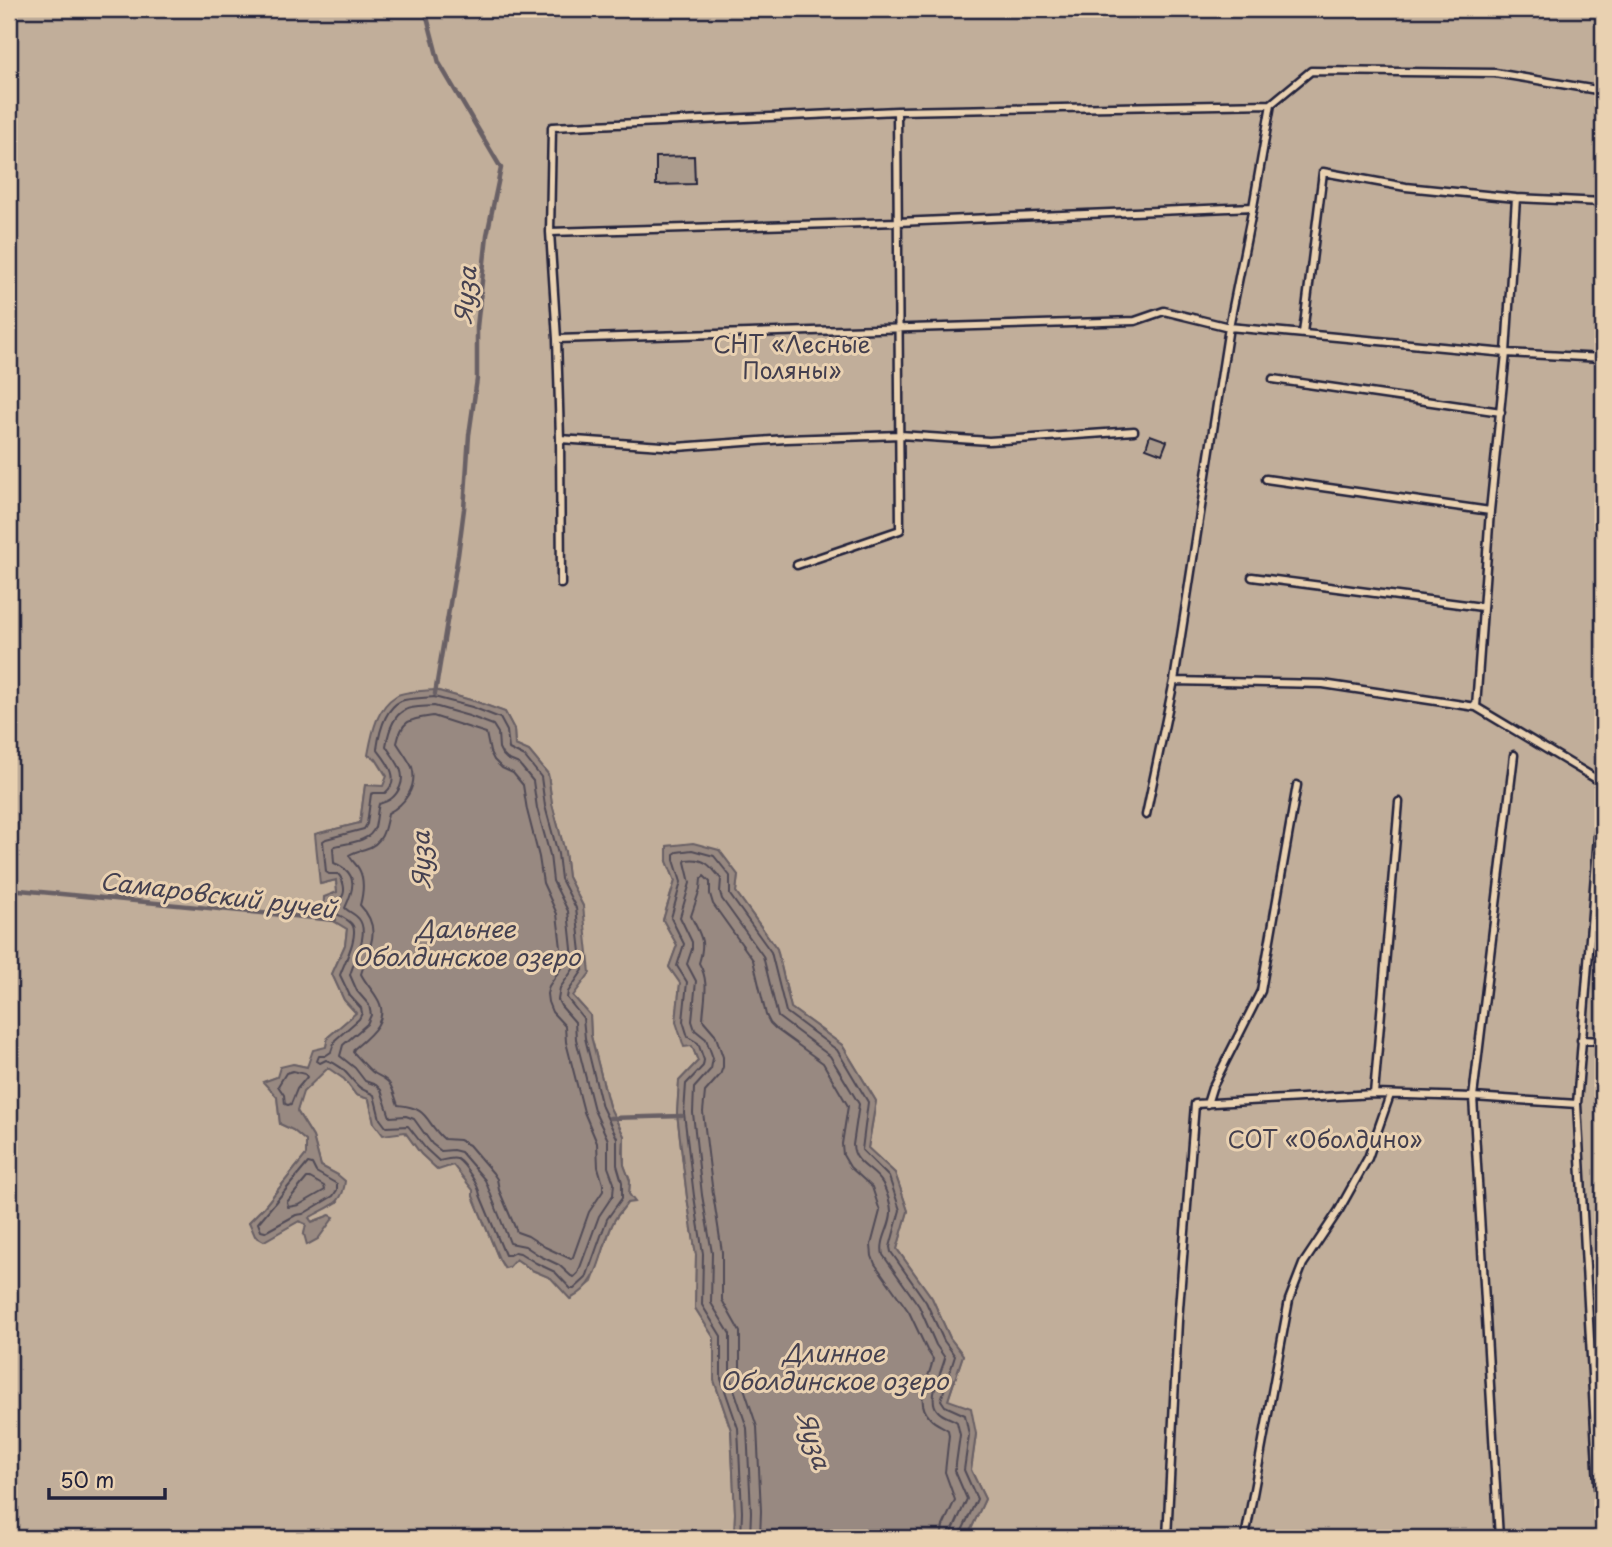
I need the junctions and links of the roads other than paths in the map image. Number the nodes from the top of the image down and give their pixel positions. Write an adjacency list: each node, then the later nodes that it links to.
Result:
1 (1603, 91): 2 (lane)
2 (1271, 104): 3 (lane); 6 (lane)
3 (897, 111): 7 (lane); 8 (lane)
4 (1516, 198): 5 (lane); 11 (lane); 13 (lane)
5 (1603, 202)
6 (1254, 207): 7 (lane); 9 (lane)
7 (898, 222): 8 (lane); 10 (lane)
8 (550, 233): 12 (lane)
9 (1229, 327): 10 (lane); 11 (lane); 26 (lane)
10 (900, 329): 12 (lane); 18 (lane)
11 (1303, 333): 13 (lane)
12 (557, 339): 19 (lane)
13 (1506, 353): 14 (lane); 16 (lane)
14 (1603, 358)
15 (1273, 379): 16 (lane)
16 (1501, 412): 21 (lane)
17 (1134, 431): 18 (lane)
18 (900, 436): 19 (lane); 22 (lane)
19 (560, 439): 24 (lane)
20 (1266, 479): 21 (lane)
21 (1490, 511): 25 (lane)
22 (797, 565)
23 (1252, 577): 25 (lane)
24 (561, 584)
25 (1482, 607): 27 (lane)
26 (1174, 681): 27 (lane); 33 (lane)
27 (1476, 707): 30 (lane)
28 (1514, 755): 38 (lane)
29 (1603, 772): 30 (lane)
30 (1603, 782): 34 (lane)
31 (1297, 785): 39 (lane)
32 (1399, 802): 36 (lane)
33 (1146, 815)
34 (1581, 1040): 35 (lane); 40 (lane)
35 (1603, 1041)
36 (1374, 1094): 37 (lane); 39 (lane)
37 (1390, 1095): 38 (lane); 43 (lane)
38 (1473, 1097): 40 (lane); 44 (lane)
39 (1207, 1104): 42 (lane)
40 (1577, 1104): 41 (lane)
41 (1601, 1478): 45 (lane)
42 (1167, 1538)
43 (1245, 1538)
44 (1499, 1538)
45 (1601, 1538)

